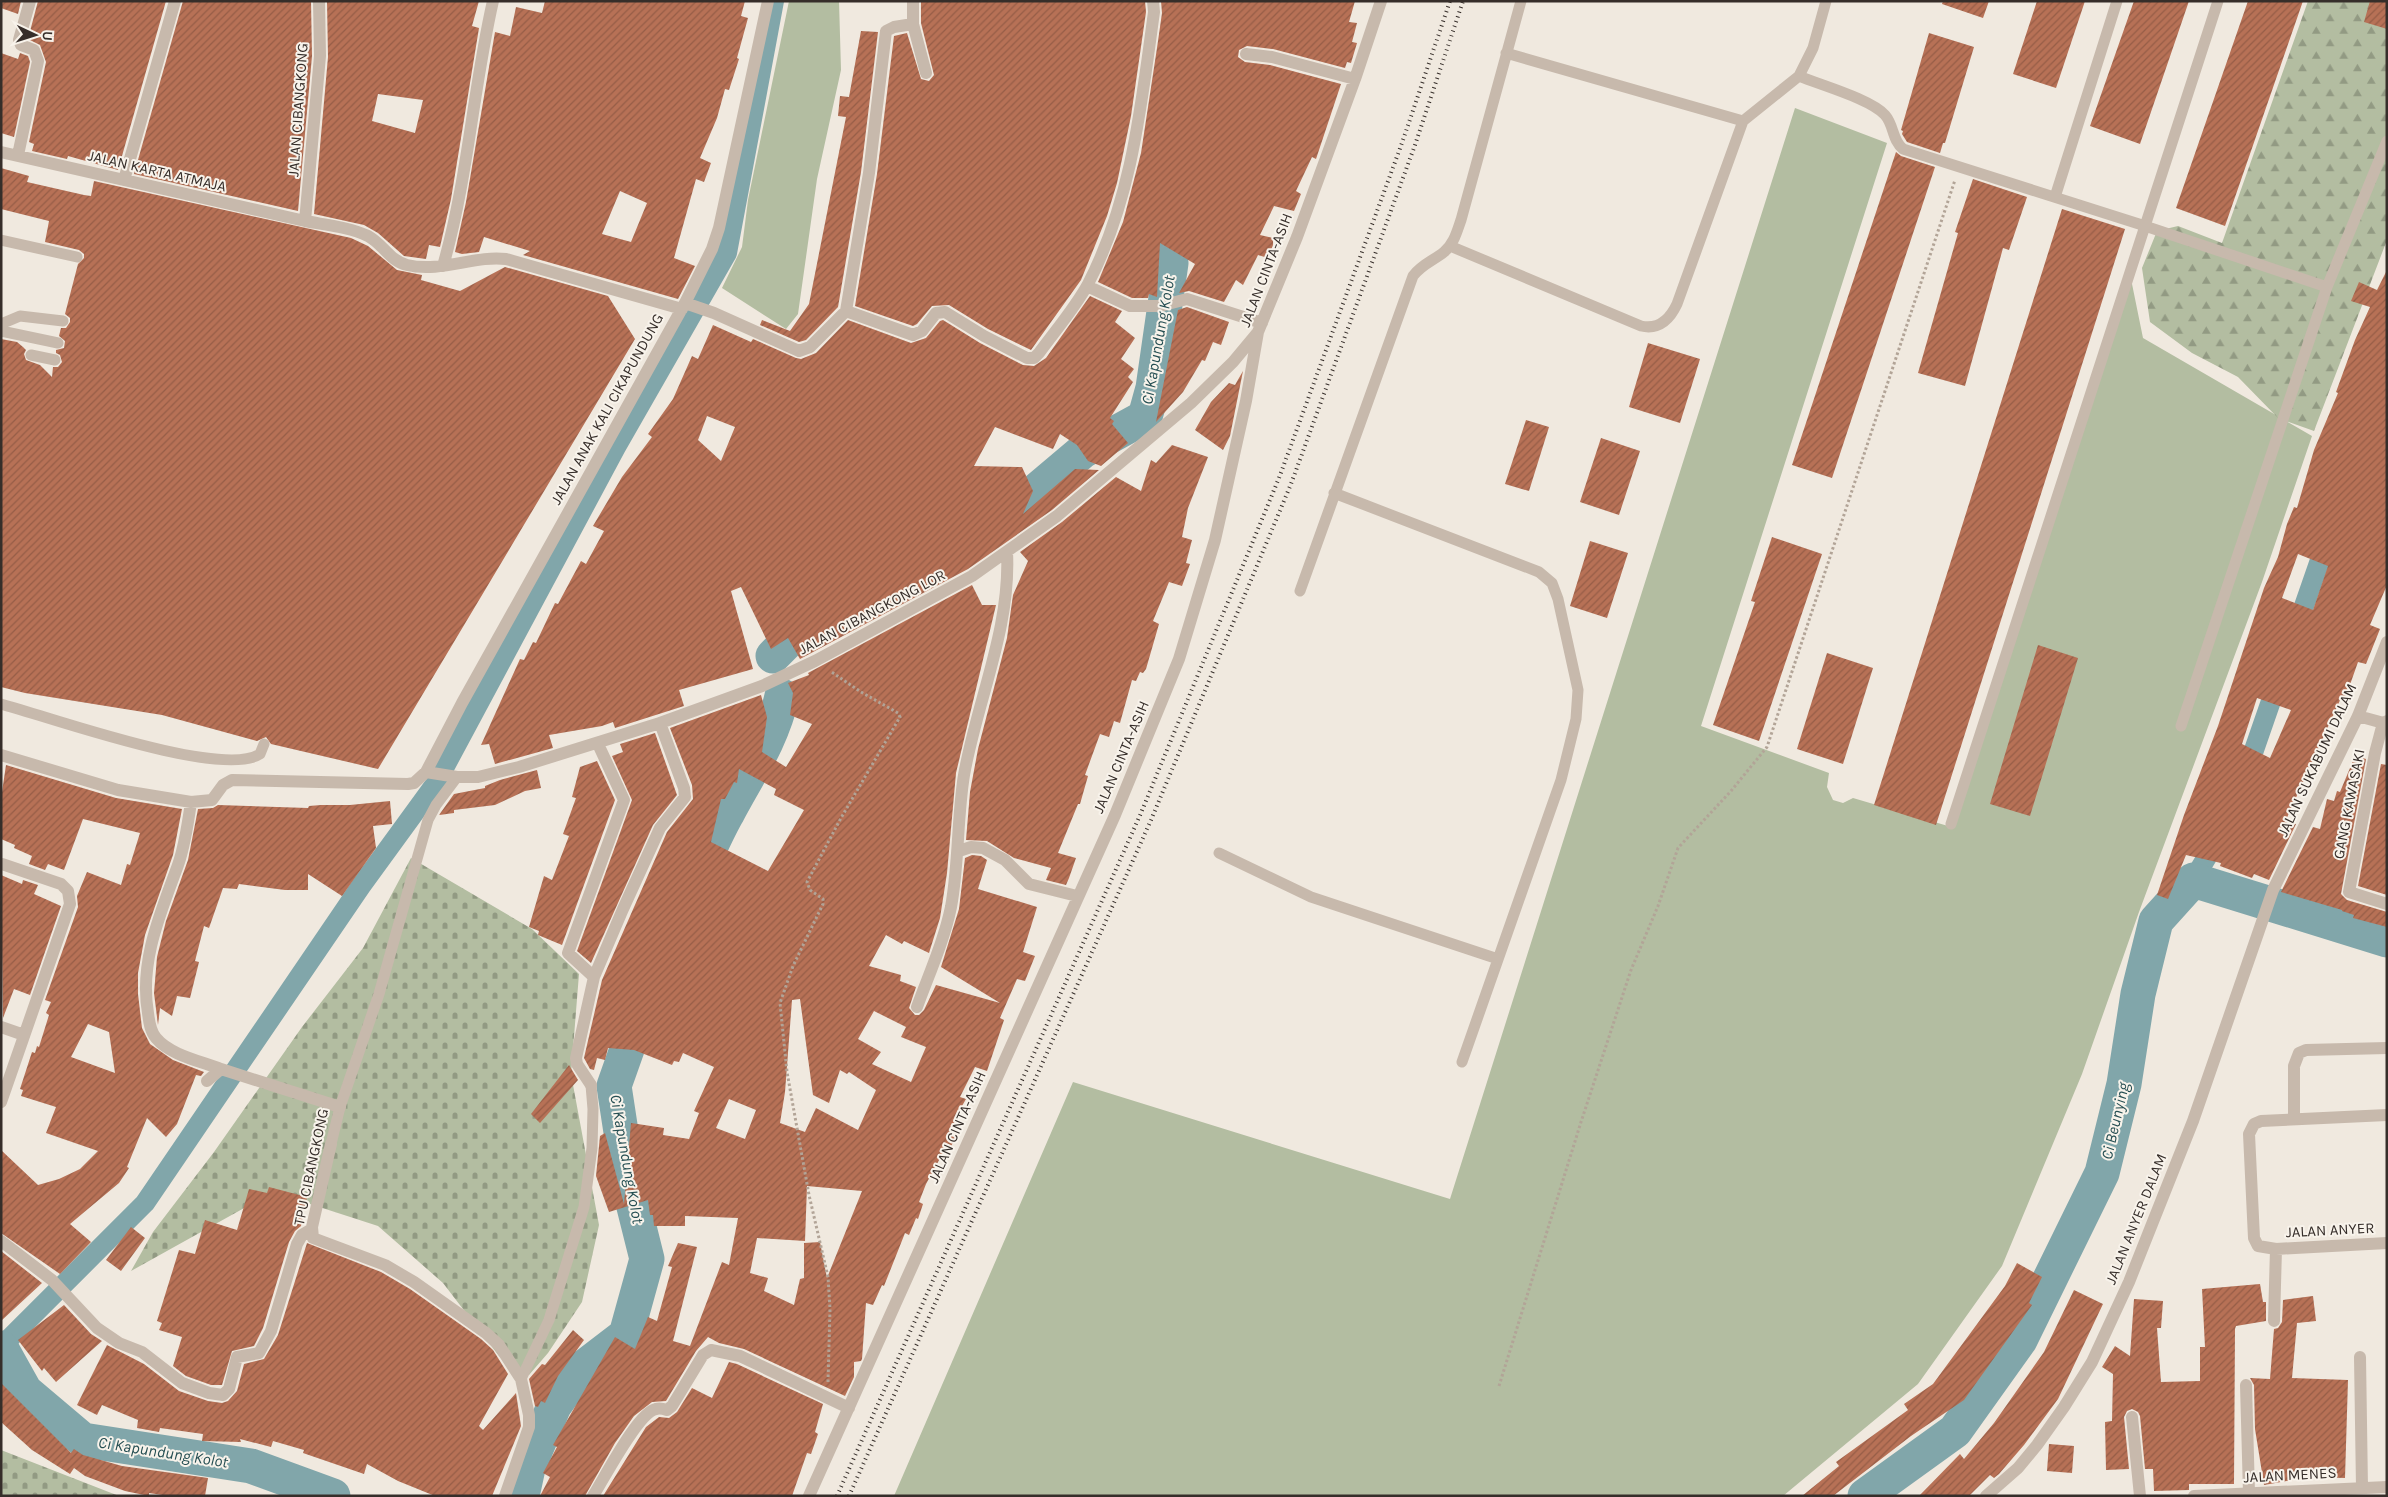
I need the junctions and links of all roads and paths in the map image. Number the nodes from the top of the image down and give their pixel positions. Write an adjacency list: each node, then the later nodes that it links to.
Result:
1 (30, 1): 22 (street)
2 (176, 1): 24 (street)
3 (319, 1): 26 (street, JALAN CIBANGKONG)
4 (913, 1): 13 (street)
5 (1153, 1): 32 (street)
6 (1381, 1): 18 (street, JALAN CINTA-ASIH)
7 (1521, 1): 14 (lane)
8 (1826, 1): 17 (lane)
9 (2117, 1): 25 (lane)
10 (2218, 1): 27 (lane)
11 (492, 2): 31 (street)
12 (764, 2): 34 (street, JALAN ANAK KALI CIKAPUNDUNG)
13 (913, 24): 16 (street); 35 (street)
14 (1506, 53): 19 (lane); 29 (lane)
15 (1246, 54): 18 (street)
16 (926, 73)
17 (1799, 76): 19 (lane); 23 (lane)
18 (1355, 79): 38 (street, JALAN CINTA-ASIH)
19 (1743, 121): 29 (lane)
20 (2387, 141): 33 (lane)
21 (1, 152): 22 (street, JALAN KARTA ATMAJA)
22 (18, 155): 24 (street, JALAN KARTA ATMAJA)
23 (1959, 168): 25 (lane); 89 (path)
24 (124, 180): 26 (street, JALAN KARTA ATMAJA)
25 (2055, 197): 27 (lane)
26 (305, 222): 31 (street, JALAN KARTA ATMAJA)
27 (2146, 226): 33 (lane); 59 (lane)
28 (1, 240): 30 (lane)
29 (1450, 246): 43 (lane)
30 (78, 256)
31 (444, 266): 34 (street, JALAN KARTA ATMAJA)
32 (1087, 286): 35 (street); 38 (street)
33 (2327, 286): 52 (lane)
34 (687, 306): 35 (street, JALAN KARTA ATMAJA); 56 (street, JALAN ANAK KALI CIKAPUNDUNG)
35 (846, 311)
36 (62, 322): 37 (lane)
37 (1, 324)
38 (1260, 328): 44 (street, JALAN CIBANGKONG LOR); 63 (street, JALAN CINTA-ASIH)
39 (1, 330): 40 (lane)
40 (58, 342)
41 (31, 355): 42 (lane)
42 (55, 360)
43 (1334, 492): 45 (lane); 66 (lane)
44 (1008, 552): 47 (street, JALAN CIBANGKONG LOR); 60 (street)
45 (1300, 591)
46 (2387, 642): 49 (street, JALAN SUKABUMI DALAM)
47 (815, 661): 51 (street, JALAN CIBANGKONG LOR); 90 (path)
48 (1, 704): 53 (lane)
49 (2358, 716): 50 (street); 65 (street, JALAN SUKABUMI DALAM)
50 (2386, 722): 64 (street, GANG KAWASAKI)
51 (660, 723): 54 (street, JALAN CIBANGKONG LOR); 67 (street)
52 (2181, 726)
53 (264, 744)
54 (598, 744): 57 (street, JALAN CIBANGKONG LOR); 67 (street)
55 (1, 755): 58 (street)
56 (430, 772): 57 (street, JALAN CIBANGKONG LOR); 58 (street)
57 (453, 776): 77 (lane, TPU CIBANGKONG)
58 (192, 802): 73 (street)
59 (1951, 824)
60 (959, 851): 63 (street); 68 (street)
61 (1219, 853): 66 (lane)
62 (2, 864): 70 (street)
63 (1077, 896): 91 (street, JALAN CINTA-ASIH)
64 (2387, 904)
65 (2262, 923): 99 (street, JALAN ANYER DALAM)
66 (1498, 959): 72 (lane)
67 (594, 977): 75 (street)
68 (918, 1007)
69 (1, 1027): 70 (street)
70 (24, 1035): 76 (street)
71 (2387, 1048): 79 (street)
72 (1462, 1062)
73 (223, 1069): 74 (street); 77 (street)
74 (207, 1081)
75 (591, 1085): 87 (lane)
76 (1, 1102)
77 (340, 1107): 80 (lane, TPU CIBANGKONG)
78 (2387, 1115): 79 (street)
79 (2294, 1119): 84 (street)
80 (331, 1144): 81 (street, TPU CIBANGKONG)
81 (312, 1229): 82 (street); 87 (street, TPU CIBANGKONG)
82 (1, 1241)
83 (2387, 1243): 84 (street, JALAN ANYER)
84 (2276, 1249): 85 (street)
85 (2274, 1321)
86 (2360, 1357): 94 (street)
87 (521, 1380): 96 (street, TPU CIBANGKONG)
88 (2246, 1385): 95 (street)
89 (1499, 1386)
90 (828, 1389)
91 (848, 1408): 97 (street); 98 (street, JALAN CINTA-ASIH)
92 (2132, 1417): 100 (street)
93 (2387, 1486): 94 (street, JALAN MENES)
94 (2362, 1488): 95 (street, JALAN MENES)
95 (2248, 1493): 101 (street, JALAN MENES)
96 (505, 1496)
97 (594, 1496)
98 (809, 1496)
99 (1986, 1496)
100 (2140, 1496)
101 (2194, 1496)

